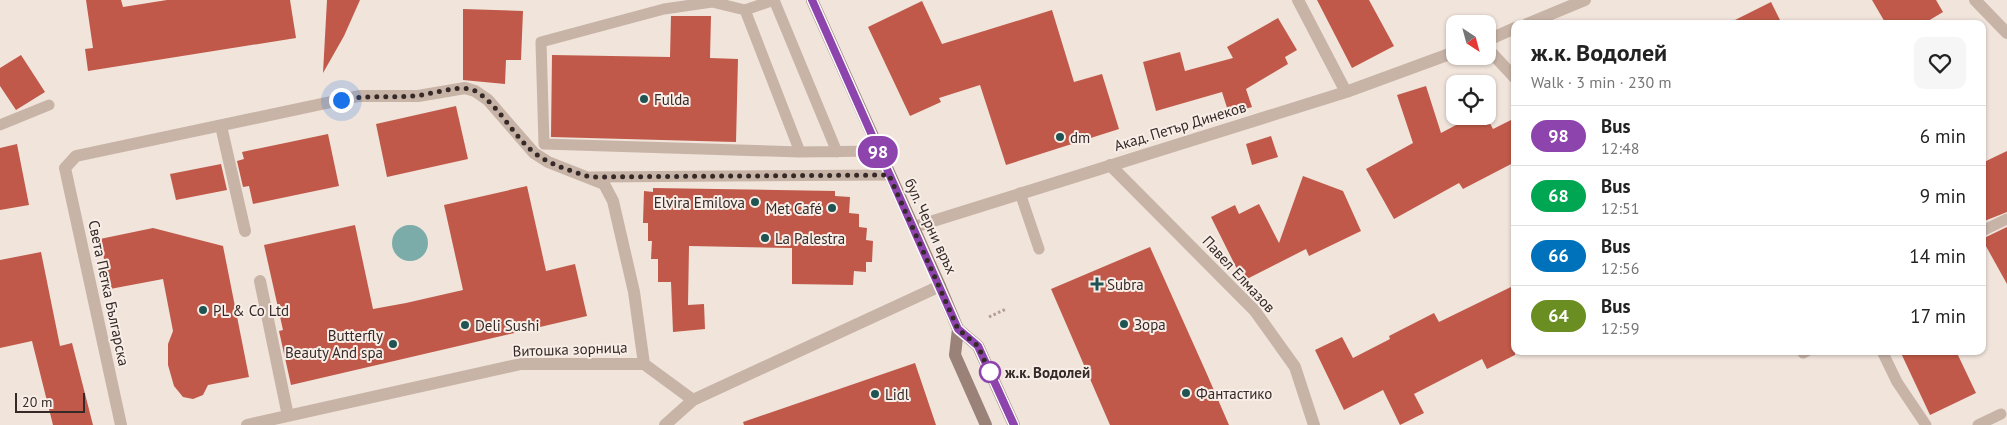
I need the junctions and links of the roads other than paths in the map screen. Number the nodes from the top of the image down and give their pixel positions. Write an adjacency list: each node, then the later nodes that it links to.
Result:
1 (774, 0): 6 (lane); 20 (lane)
2 (812, 0): 18 (main road, бул. Черни връх)
3 (1298, 0): 14 (street)
4 (1585, 0): 7 (street)
5 (1975, 0): 9 (street)
6 (745, 10): 19 (lane); 19 (lane)
7 (1536, 20)
8 (1511, 30): 10 (street)
9 (2007, 32)
10 (1496, 36)
11 (1446, 55): 14 (street, Акад. Петър Динеков)
12 (1496, 58): 13 (street)
13 (1511, 74)
14 (1346, 92): 21 (street, Акад. Петър Динеков)
15 (49, 105): 16 (lane)
16 (0, 125)
17 (221, 126): 23 (street); 28 (street); 38 (street, Света Петка Българска)
18 (878, 151): 20 (lane); 22 (main road, бул. Черни връх)
19 (800, 152): 20 (lane)
20 (837, 152)
21 (1110, 165): 24 (street, Акад. Петър Динеков); 43 (street, Павел Елмазов)
22 (889, 175): 23 (lane); 26 (main road, бул. Черни връх)
23 (591, 178): 34 (street, Витошка зорница)
24 (1020, 193): 26 (street, Акад. Петър Динеков); 29 (lane)
25 (2007, 219): 27 (lane)
26 (914, 227): 31 (main road, бул. Черни връх)
27 (1986, 229)
28 (245, 231)
29 (1039, 249)
30 (260, 281): 37 (street)
31 (940, 286): 32 (main road, бул. Черни връх); 35 (street)
32 (958, 329): 41 (main road, бул. Черни връх); 42 (main road, бул. Черни връх)
33 (1884, 355): 44 (lane)
34 (644, 364): 35 (street); 37 (street, Витошка зорница)
35 (693, 400): 40 (street)
36 (2001, 414): 45 (lane)
37 (288, 416): 39 (street, Витошка зорница)
38 (121, 425)
39 (246, 425)
40 (665, 425)
41 (986, 425)
42 (1014, 425)
43 (1314, 425)
44 (1926, 425)
45 (1978, 425)

